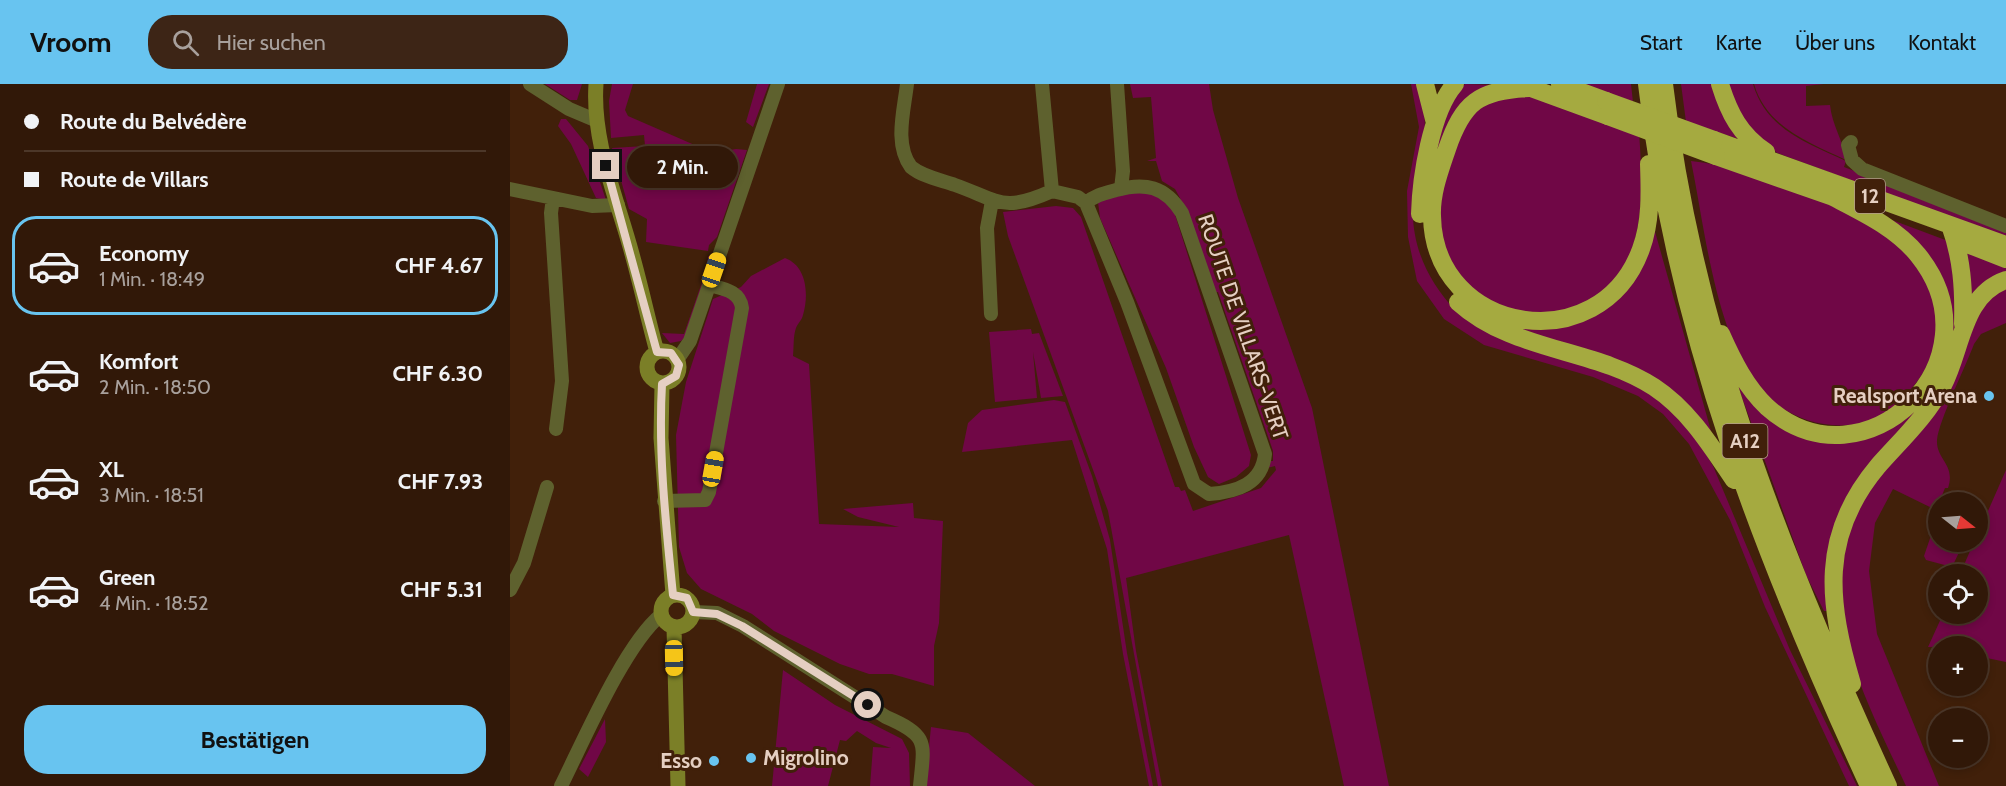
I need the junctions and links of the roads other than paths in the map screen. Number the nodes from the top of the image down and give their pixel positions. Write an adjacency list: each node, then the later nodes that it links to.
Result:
1 (530, 84): 15 (street)
2 (596, 84): 15 (main road)
3 (778, 84): 33 (street)
4 (908, 84): 25 (street)
5 (1042, 84): 22 (street)
6 (1117, 84): 21 (street)
7 (1425, 84): 16 (highway)
8 (1455, 84): 16 (highway)
9 (1560, 84): 14 (highway, 12)
10 (1647, 84): 13 (highway); 43 (highway, A12)
11 (1664, 84): 34 (highway, A12)
12 (1720, 84): 19 (highway)
13 (1525, 86): 14 (highway, 12)
14 (1607, 108): 18 (highway, 12, bridge)
15 (595, 120): 27 (main road)
16 (1435, 124): 43 (highway)
17 (1849, 143): 28 (street)
18 (1715, 148): 19 (highway, 12); 23 (highway, 12)
19 (1791, 167): 29 (highway, 12)
20 (510, 189): 24 (street)
21 (1121, 189): 26 (street, ROUTE DE VILLARS-VERT); 26 (street, ROUTE DE VILLARS-VERT)
22 (1052, 191): 25 (street); 26 (street)
23 (1833, 197): 29 (highway, 12); 34 (highway)
24 (553, 198): 27 (street); 40 (street)
25 (992, 201): 35 (street)
26 (1086, 203)
27 (618, 205): 37 (main road)
28 (2006, 226)
29 (1952, 232): 30 (highway, 12); 31 (highway, 12); 36 (highway)
30 (2006, 245)
31 (2006, 259)
32 (2006, 280): 36 (highway)
33 (709, 285): 38 (street); 42 (street)
34 (1700, 286): 49 (highway, A12)
35 (991, 314)
36 (1963, 328): 49 (highway)
37 (657, 352): 38 (main road); 39 (main road)
38 (677, 360): 39 (main road)
39 (662, 384): 42 (main road)
40 (556, 429)
41 (547, 487): 44 (street)
42 (664, 501): 45 (main road)
43 (1748, 501): 53 (highway, A12)
44 (510, 590)
45 (673, 595): 46 (main road); 47 (main road)
46 (693, 612): 48 (main road); 52 (street)
47 (661, 615): 48 (main road); 50 (street)
48 (674, 627): 51 (main road)
49 (1870, 747): 54 (highway, A12)
50 (561, 786)
51 (678, 786)
52 (920, 786)
53 (1869, 786)
54 (1888, 786)

